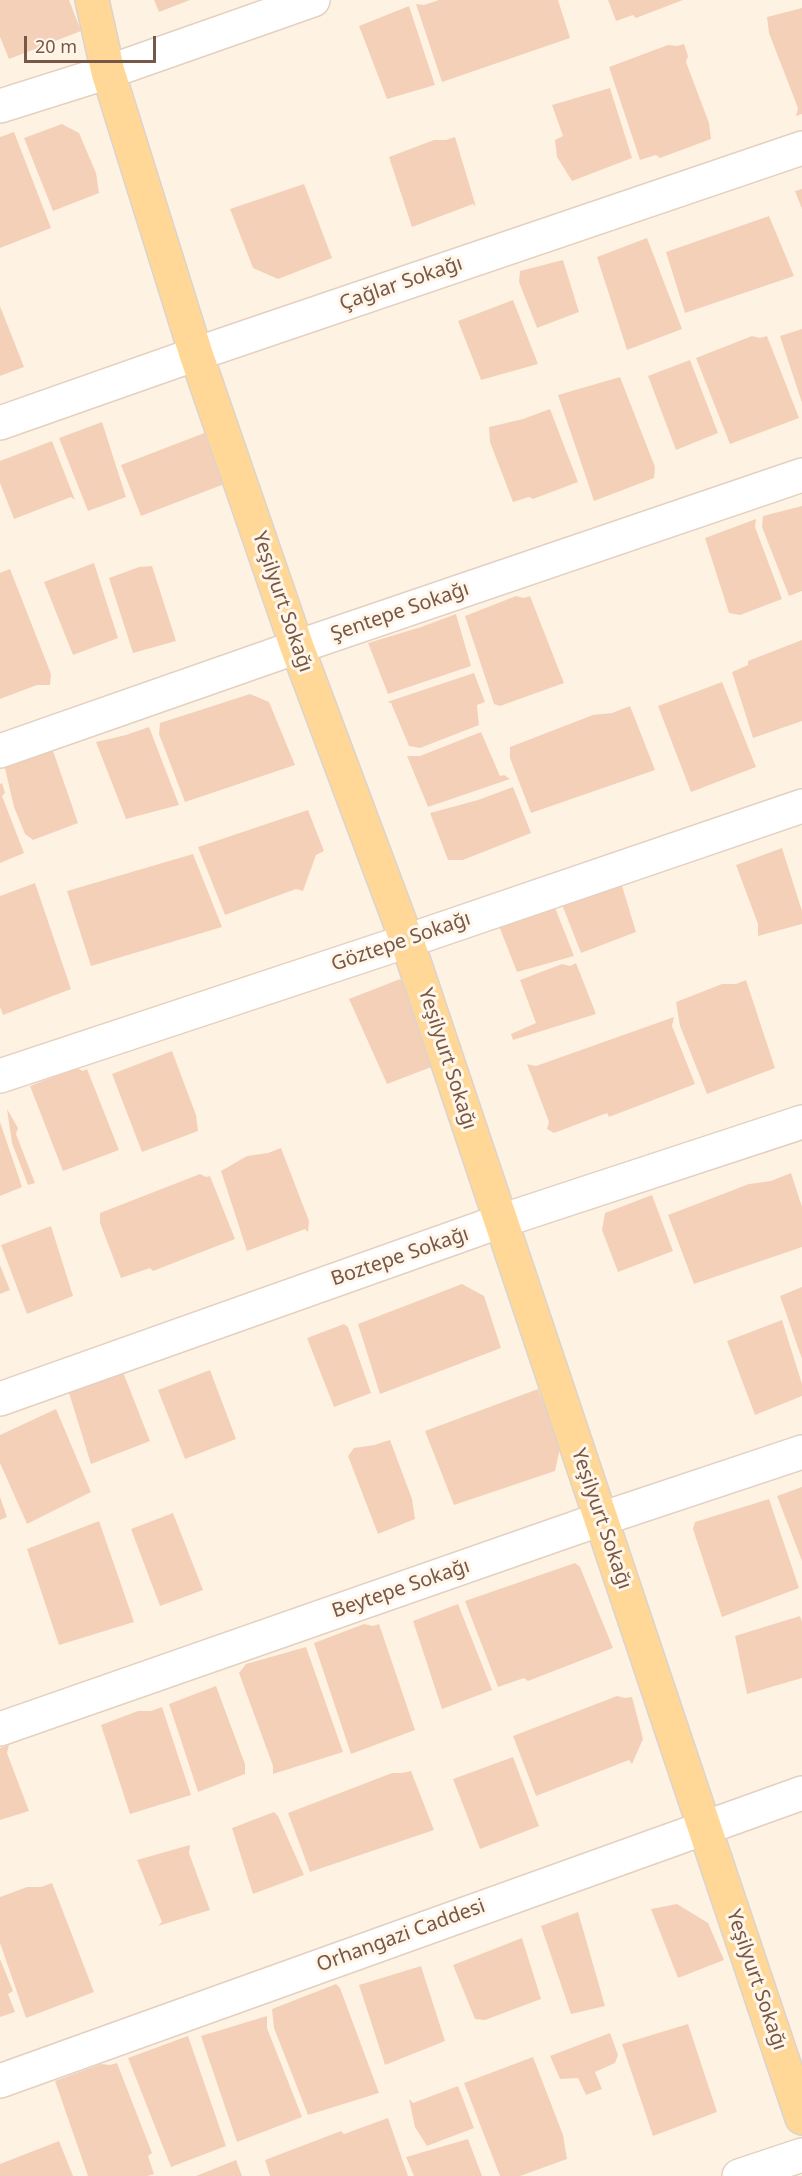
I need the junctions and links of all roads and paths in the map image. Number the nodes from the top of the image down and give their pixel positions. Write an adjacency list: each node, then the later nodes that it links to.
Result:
1 (92, 0): 3 (main road, Yeşilyurt Sokağı)
2 (313, 0): 3 (street)
3 (108, 72): 4 (street); 6 (main road, Yeşilyurt Sokağı)
4 (0, 105)
5 (802, 148): 6 (street, Çağlar Sokağı)
6 (196, 354): 7 (street, Çağlar Sokağı); 9 (main road, Yeşilyurt Sokağı)
7 (0, 423)
8 (802, 475): 9 (street, Şentepe Sokağı)
9 (297, 647): 10 (street, Şentepe Sokağı); 12 (main road, Yeşilyurt Sokağı)
10 (0, 751)
11 (802, 806): 12 (street, Göztepe Sokağı)
12 (408, 941): 13 (street, Göztepe Sokağı); 15 (main road, Yeşilyurt Sokağı)
13 (0, 1076)
14 (802, 1122): 15 (street, Boztepe Sokağı)
15 (501, 1221): 16 (street, Boztepe Sokağı); 18 (main road, Yeşilyurt Sokağı)
16 (0, 1399)
17 (802, 1452): 18 (street, Beytepe Sokağı)
18 (601, 1519): 19 (street, Beytepe Sokağı); 21 (main road, Yeşilyurt Sokağı)
19 (0, 1729)
20 (802, 1793): 21 (street, Orhangazi Caddesi)
21 (704, 1827): 22 (street, Orhangazi Caddesi); 23 (main road, Yeşilyurt Sokağı)
22 (0, 2081)
23 (802, 2118)
24 (802, 2155): 25 (street)
25 (739, 2176)

